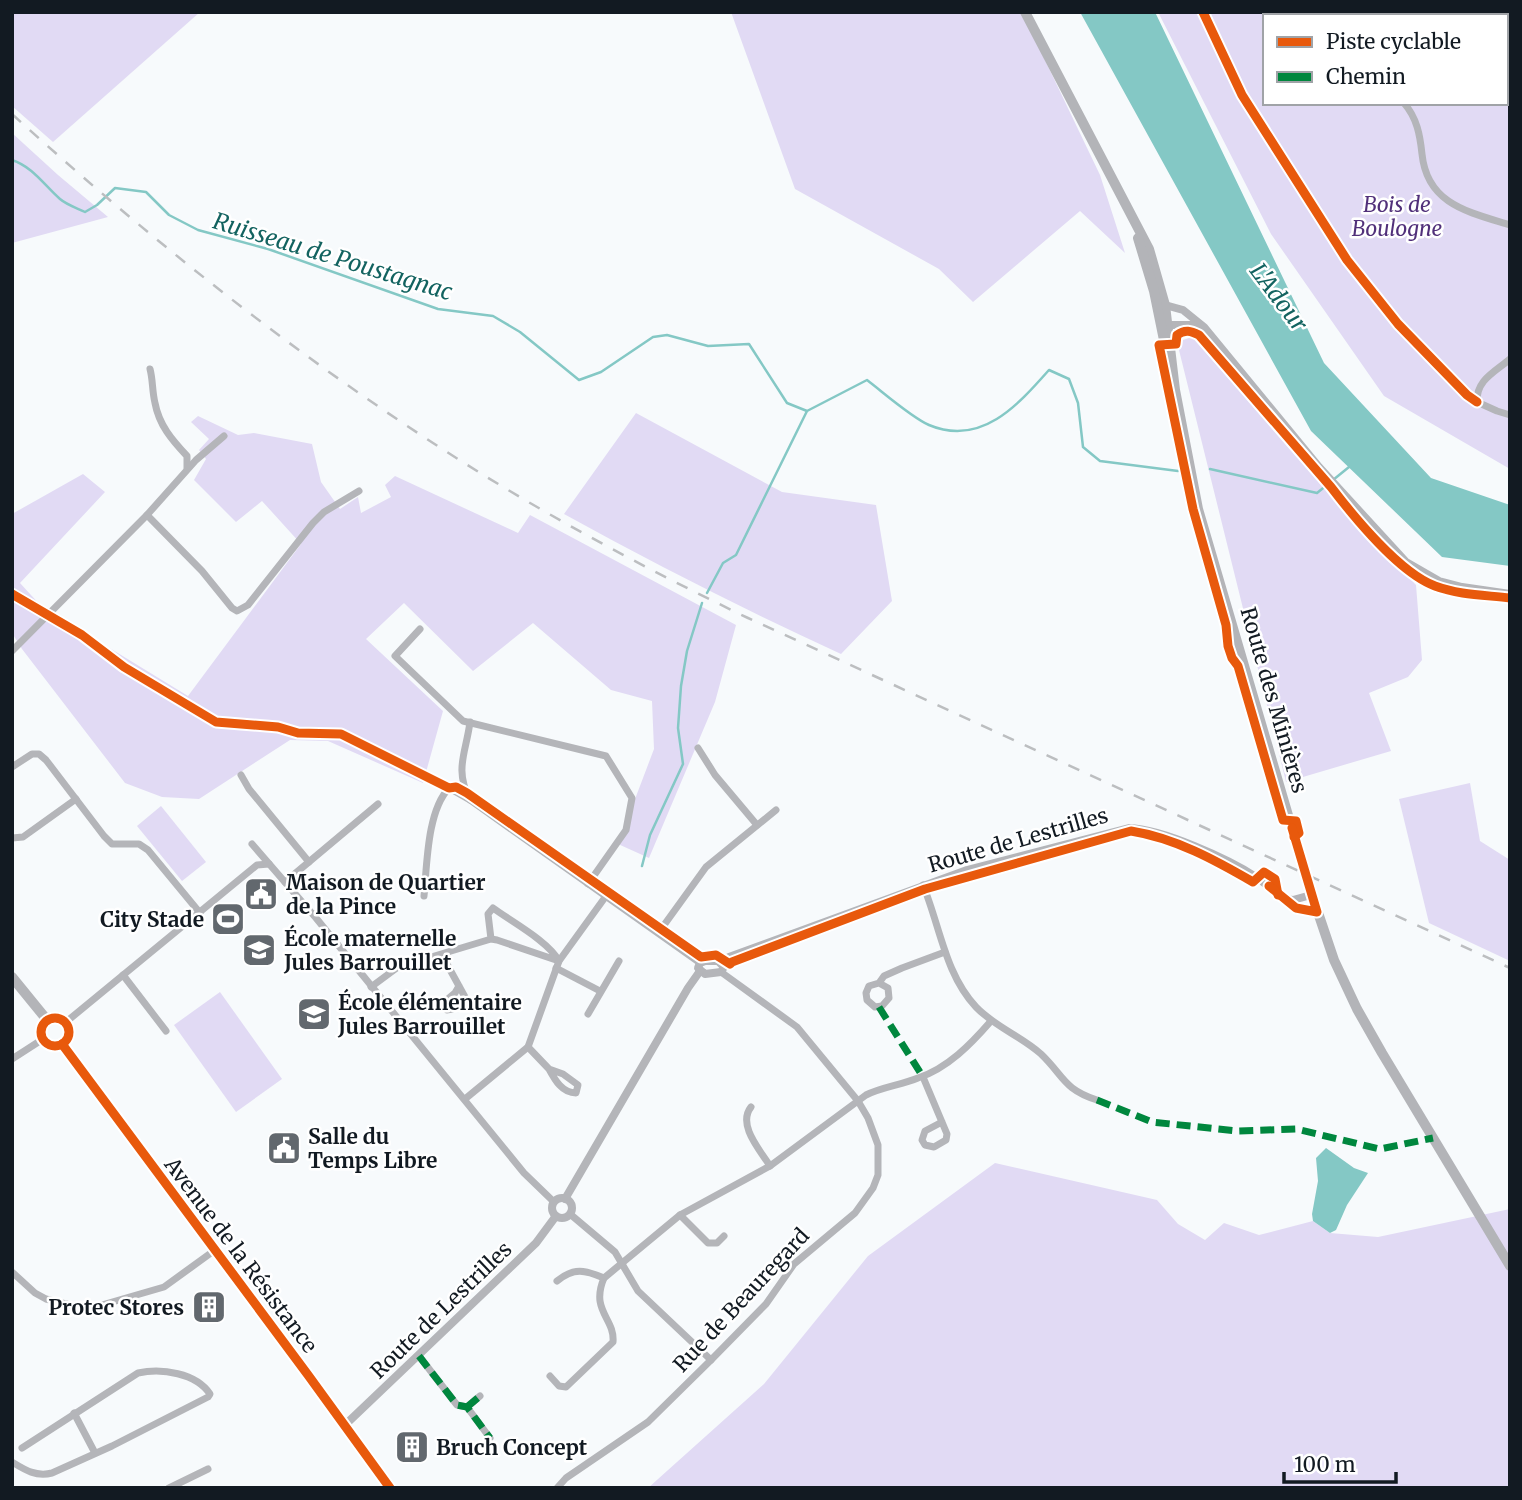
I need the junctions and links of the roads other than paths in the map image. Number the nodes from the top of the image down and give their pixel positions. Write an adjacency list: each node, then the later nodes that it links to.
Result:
1 (1024, 12): 3 (main road)
2 (1405, 105): 4 (street)
3 (1129, 211): 5 (main road); 5 (main road)
4 (1510, 225)
5 (1161, 307): 6 (main road, Route des Minières); 7 (street); 10 (main road, Route des Minières)
6 (1168, 325): 7 (street); 10 (main road, Route des Minières)
7 (1208, 335): 16 (street)
8 (1510, 359): 11 (street)
9 (150, 369): 13 (street)
10 (1175, 390): 35 (main road, Route des Minières)
11 (1510, 415)
12 (224, 436): 13 (street)
13 (186, 472): 15 (street)
14 (359, 491): 15 (street)
15 (147, 515): 18 (street)
16 (1510, 594)
17 (421, 629): 19 (street)
18 (12, 651)
19 (470, 722): 24 (street); 33 (street)
20 (698, 748): 27 (street)
21 (12, 767): 23 (street)
22 (241, 775): 30 (street)
23 (76, 799): 28 (street); 40 (street)
24 (470, 800): 33 (street); 36 (street)
25 (378, 804): 30 (street)
26 (776, 810): 27 (street)
27 (757, 825): 41 (street)
28 (12, 838)
29 (252, 844): 31 (street)
30 (309, 862): 32 (street)
31 (269, 864): 32 (street); 40 (street)
32 (285, 882): 52 (street)
33 (588, 884): 37 (street)
34 (923, 885): 38 (street, Route de Lestrilles); 43 (street); 48 (street, Route de Lestrilles)
35 (1311, 895): 38 (street); 39 (main road, Route des Minières)
36 (424, 896)
37 (606, 896): 41 (street); 46 (street)
38 (1283, 899): 39 (street, Route de Lestrilles)
39 (1317, 912): 80 (main road, Route des Minières)
40 (200, 913): 49 (street)
41 (659, 932): 47 (street)
42 (491, 939): 44 (street); 46 (street); 46 (street)
43 (945, 952): 51 (street); 57 (street)
44 (442, 954): 52 (street); 53 (street)
45 (619, 961): 54 (street)
46 (557, 965): 54 (street); 62 (street)
47 (700, 967): 48 (street); 72 (street)
48 (721, 967): 68 (street, Rue de Beauregard)
49 (123, 975): 58 (street); 59 (street)
50 (12, 977): 56 (main road)
51 (879, 983)
52 (371, 986): 66 (street)
53 (458, 986)
54 (600, 991): 55 (street)
55 (588, 1014)
56 (47, 1020): 58 (main road); 60 (main road)
57 (991, 1021): 65 (street); 67 (street)
58 (66, 1022): 61 (main road)
59 (166, 1031)
60 (43, 1039): 61 (main road); 63 (street)
61 (62, 1044): 78 (main road, Avenue de la Résistance)
62 (527, 1047): 64 (street); 66 (street)
63 (12, 1059)
64 (549, 1069)
65 (923, 1077): 68 (street); 70 (street)
66 (465, 1099): 73 (street)
67 (1097, 1100)
68 (858, 1101): 71 (street); 85 (street, Rue de Beauregard)
69 (751, 1107): 71 (street)
70 (942, 1122)
71 (770, 1166): 75 (street)
72 (565, 1199): 73 (street); 74 (street)
73 (554, 1202): 76 (street)
74 (570, 1214): 76 (street); 79 (street)
75 (680, 1215): 77 (street); 79 (street)
76 (556, 1216): 84 (street, Route de Lestrilles)
77 (724, 1236)
78 (215, 1250): 81 (street); 90 (main road, Avenue de la Résistance)
79 (622, 1261): 82 (street); 85 (street)
80 (1510, 1266)
81 (12, 1272)
82 (604, 1278): 83 (street); 86 (street)
83 (557, 1281)
84 (419, 1356): 88 (street); 90 (street, Route de Lestrilles)
85 (711, 1360): 98 (street, Rue de Beauregard)
86 (550, 1376)
87 (480, 1396): 88 (street)
88 (467, 1407): 91 (street)
89 (74, 1413): 92 (street); 93 (street); 93 (street)
90 (345, 1425): 97 (main road, Avenue de la Résistance)
91 (490, 1438)
92 (22, 1448)
93 (95, 1453): 94 (street)
94 (12, 1462)
95 (208, 1469): 96 (street)
96 (169, 1488)
97 (390, 1488)
98 (557, 1488)

